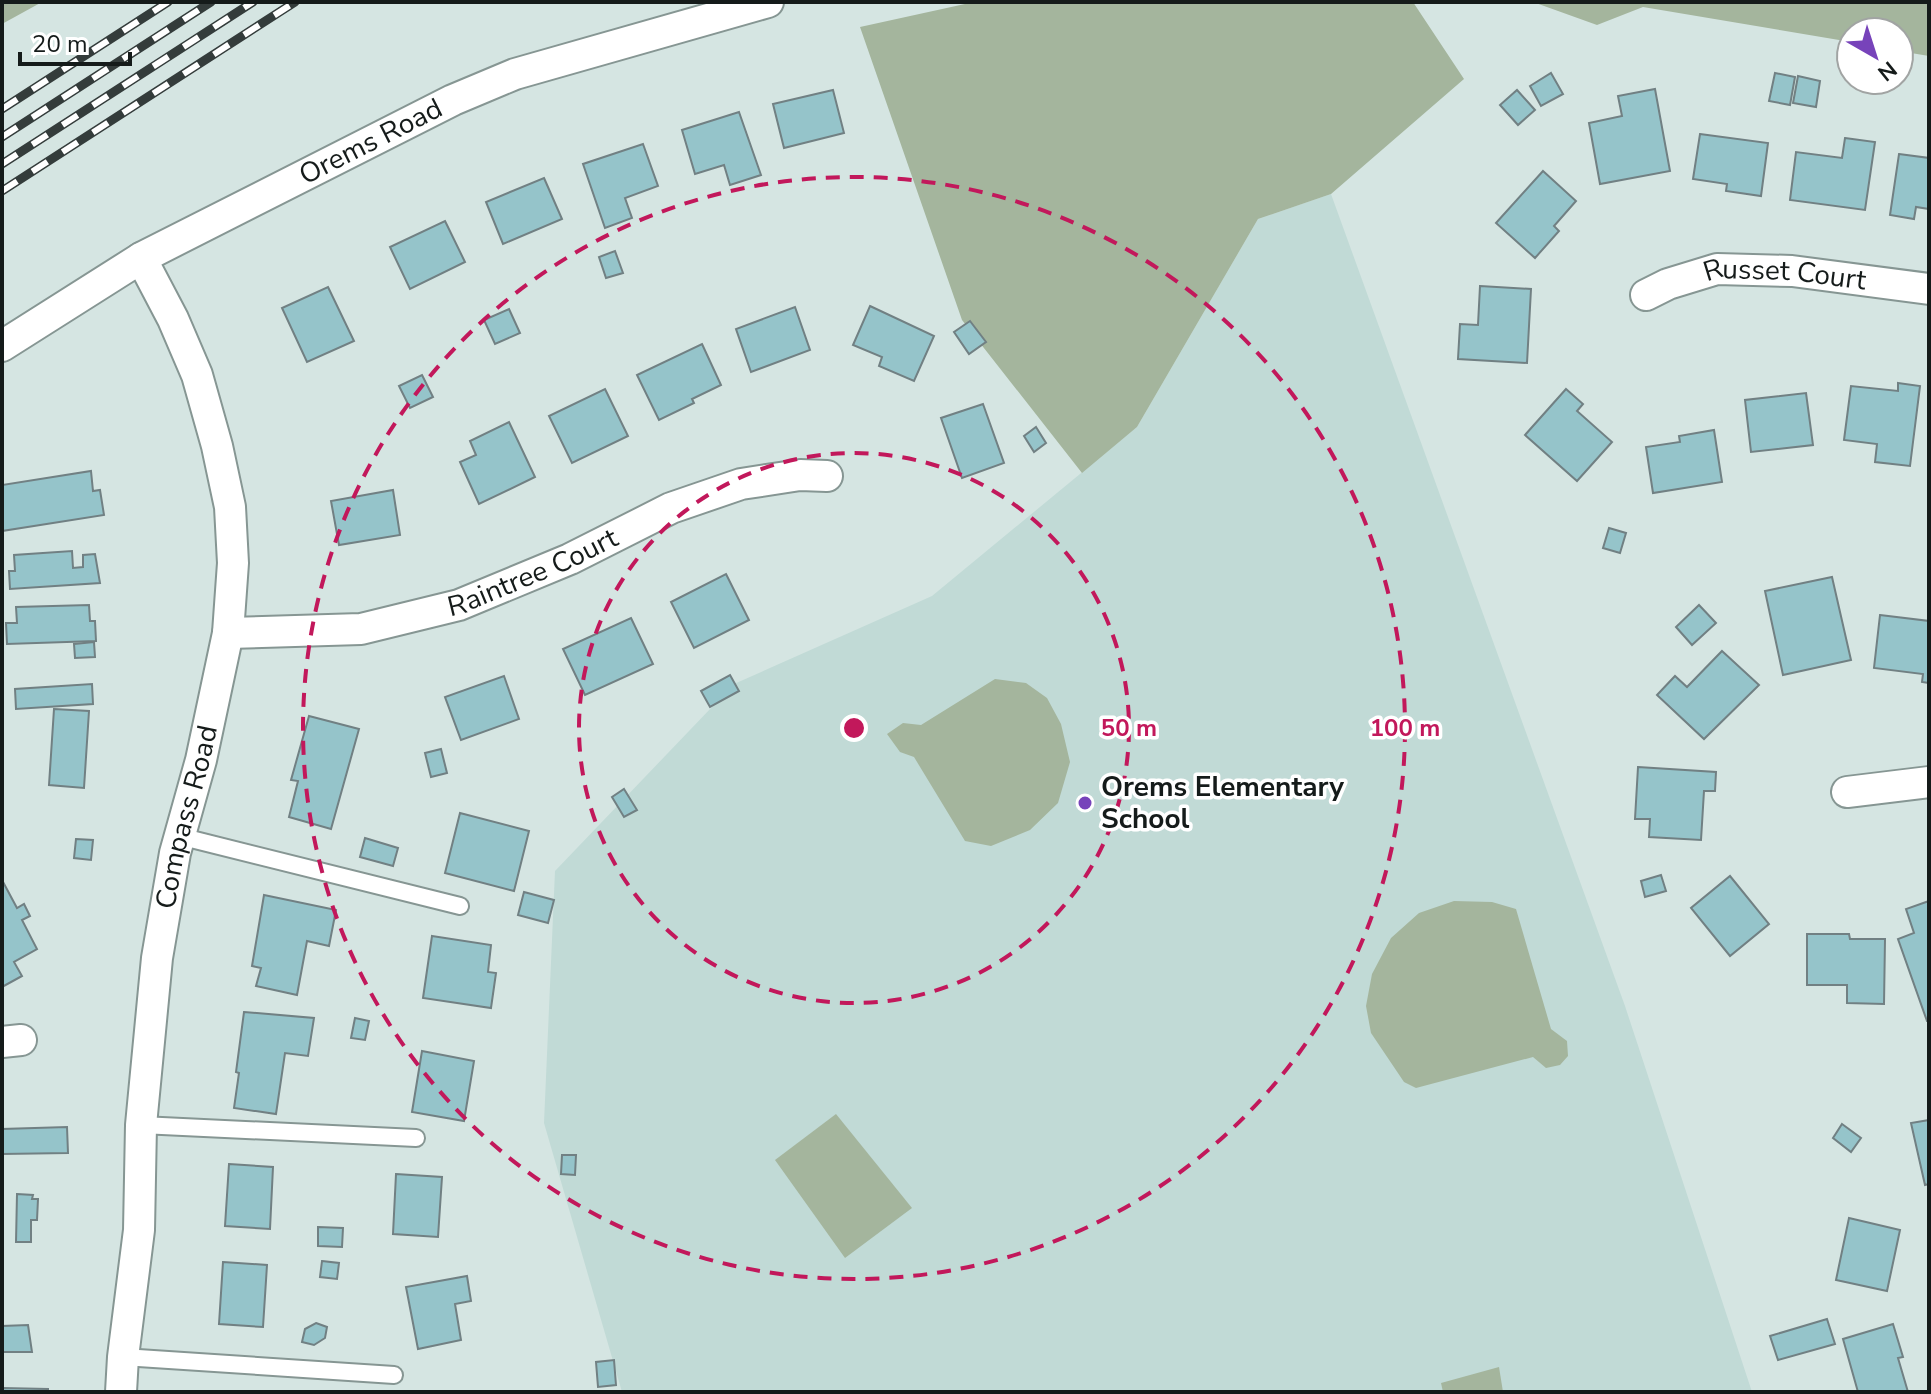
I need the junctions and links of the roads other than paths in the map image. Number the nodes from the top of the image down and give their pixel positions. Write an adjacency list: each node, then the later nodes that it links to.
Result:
1 (768, 2): 2 (street, Orems Road)
2 (141, 258): 5 (street, Orems Road); 7 (street, Compass Road)
3 (1929, 289): 4 (street, Russet Court)
4 (1646, 295)
5 (2, 346)
6 (827, 476): 7 (street, Raintree Court)
7 (228, 633): 10 (street, Compass Road)
8 (1929, 782): 9 (street)
9 (1847, 792)
10 (179, 836): 11 (lane); 12 (street, Compass Road)
11 (460, 906)
12 (141, 1125): 13 (lane); 14 (street, Compass Road)
13 (416, 1138)
14 (123, 1357): 15 (lane); 16 (street, Compass Road)
15 (394, 1375)
16 (121, 1392)

